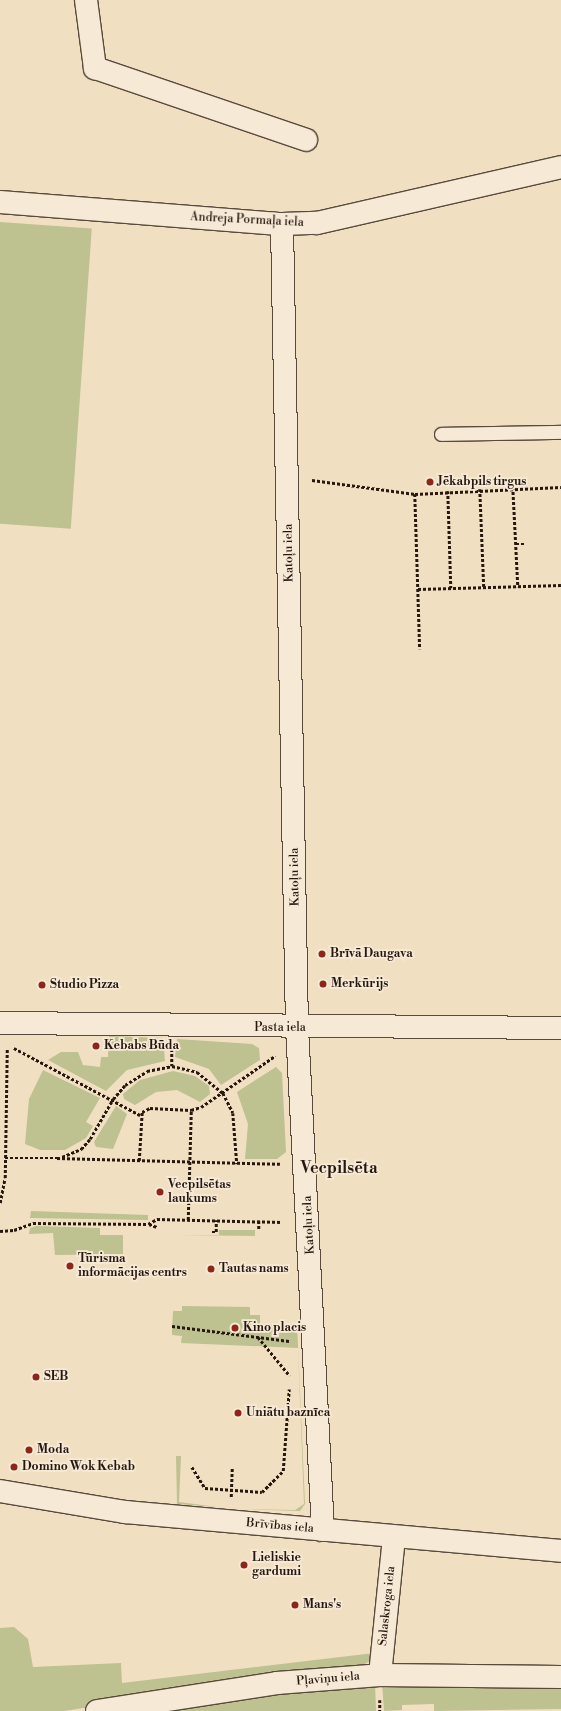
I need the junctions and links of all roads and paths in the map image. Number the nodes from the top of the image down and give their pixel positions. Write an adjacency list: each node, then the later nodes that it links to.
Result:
1 (86, 0): 2 (street)
2 (306, 140)
3 (561, 167): 5 (street, Andreja Pormaļa iela)
4 (0, 202): 5 (street, Andreja Pormaļa iela)
5 (282, 224): 8 (street, Katoļu iela)
6 (561, 432): 7 (lane)
7 (441, 434)
8 (288, 477): 13 (path); 23 (street, Katoļu iela)
9 (513, 487): 10 (path); 11 (path); 14 (path)
10 (561, 487)
11 (480, 489): 12 (path); 17 (path)
12 (448, 491): 13 (path); 20 (path)
13 (415, 494): 19 (path)
14 (516, 544): 15 (path); 18 (path)
15 (526, 544)
16 (561, 585): 18 (path)
17 (484, 587): 18 (path); 20 (path)
18 (518, 587)
19 (418, 588): 20 (path); 21 (path)
20 (451, 588)
21 (420, 649)
22 (0, 1023): 23 (street, Pasta iela)
23 (297, 1028): 24 (street, Pasta iela); 63 (street, Katoļu iela)
24 (561, 1028)
25 (15, 1044): 28 (path)
26 (172, 1044): 32 (path)
27 (0, 1045): 28 (path)
28 (7, 1045): 34 (path); 37 (path)
29 (276, 1050): 30 (path)
30 (278, 1054): 31 (path); 33 (path)
31 (281, 1059)
32 (172, 1066): 33 (path); 34 (path)
33 (223, 1092): 35 (path); 42 (path)
34 (112, 1099): 36 (path); 38 (path)
35 (191, 1110): 36 (path); 41 (path)
36 (140, 1115): 39 (path)
37 (6, 1158): 38 (path); 43 (path)
38 (57, 1158): 39 (path)
39 (139, 1161): 41 (path)
40 (287, 1161): 42 (path)
41 (190, 1162): 42 (path); 45 (path)
42 (237, 1164)
43 (0, 1203)
44 (168, 1219): 45 (path); 49 (path); 50 (path)
45 (188, 1220): 46 (path)
46 (216, 1220): 47 (path); 54 (path)
47 (259, 1221): 48 (path); 52 (path)
48 (289, 1222)
49 (168, 1223)
50 (148, 1224): 51 (path); 53 (path)
51 (157, 1227)
52 (259, 1230)
53 (0, 1231)
54 (212, 1232)
55 (172, 1326): 56 (path)
56 (258, 1337): 57 (path); 60 (path)
57 (298, 1342)
58 (192, 1467): 60 (path)
59 (232, 1467): 60 (path)
60 (231, 1490): 62 (path)
61 (0, 1491): 63 (street, Brīvības iela)
62 (230, 1506)
63 (322, 1530): 64 (street, Brīvības iela)
64 (394, 1537): 65 (street, Brīvības iela); 66 (street, Salaskroga iela)
65 (561, 1551)
66 (380, 1675): 67 (street, Pļaviņu iela); 68 (street, Pļaviņu iela)
67 (561, 1677)
68 (97, 1711)

